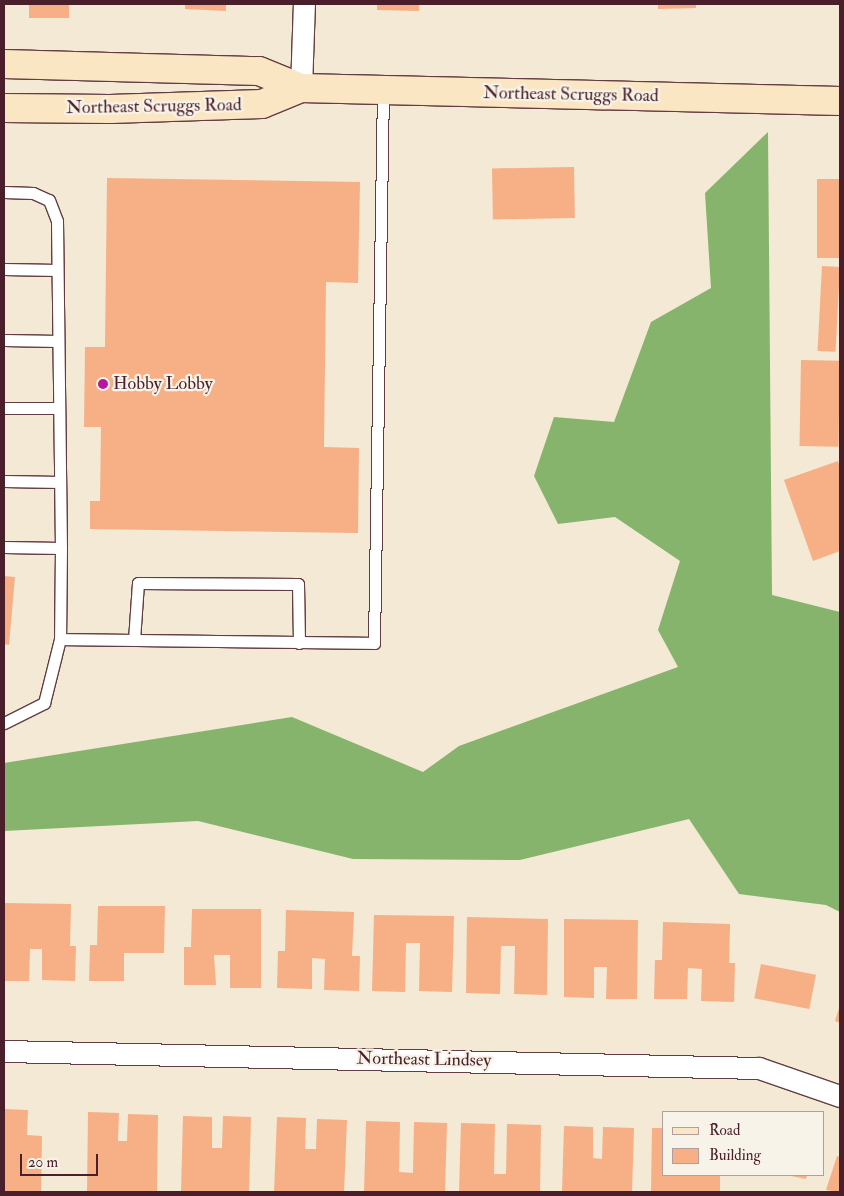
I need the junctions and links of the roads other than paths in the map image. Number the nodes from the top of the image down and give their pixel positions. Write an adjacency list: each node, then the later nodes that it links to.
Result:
1 (304, 4): 3 (street)
2 (4, 64): 3 (street, Northeast Scruggs Road)
3 (301, 88): 4 (street, Northeast Scruggs Road); 6 (street, Northeast Scruggs Road)
4 (383, 91): 5 (street, Northeast Scruggs Road); 20 (lane)
5 (840, 100)
6 (4, 108)
7 (4, 192): 9 (lane)
8 (4, 269): 9 (lane)
9 (57, 270): 11 (lane)
10 (4, 340): 11 (lane)
11 (58, 341): 13 (lane)
12 (4, 408): 13 (lane)
13 (59, 408): 15 (lane)
14 (4, 481): 15 (lane)
15 (60, 482): 17 (lane)
16 (4, 546): 17 (lane)
17 (61, 548): 18 (lane)
18 (60, 639): 19 (lane); 21 (lane)
19 (134, 640): 20 (lane); 20 (lane)
20 (299, 643)
21 (4, 723)
22 (4, 1051): 23 (street, Northeast Lindsey)
23 (840, 1096)

